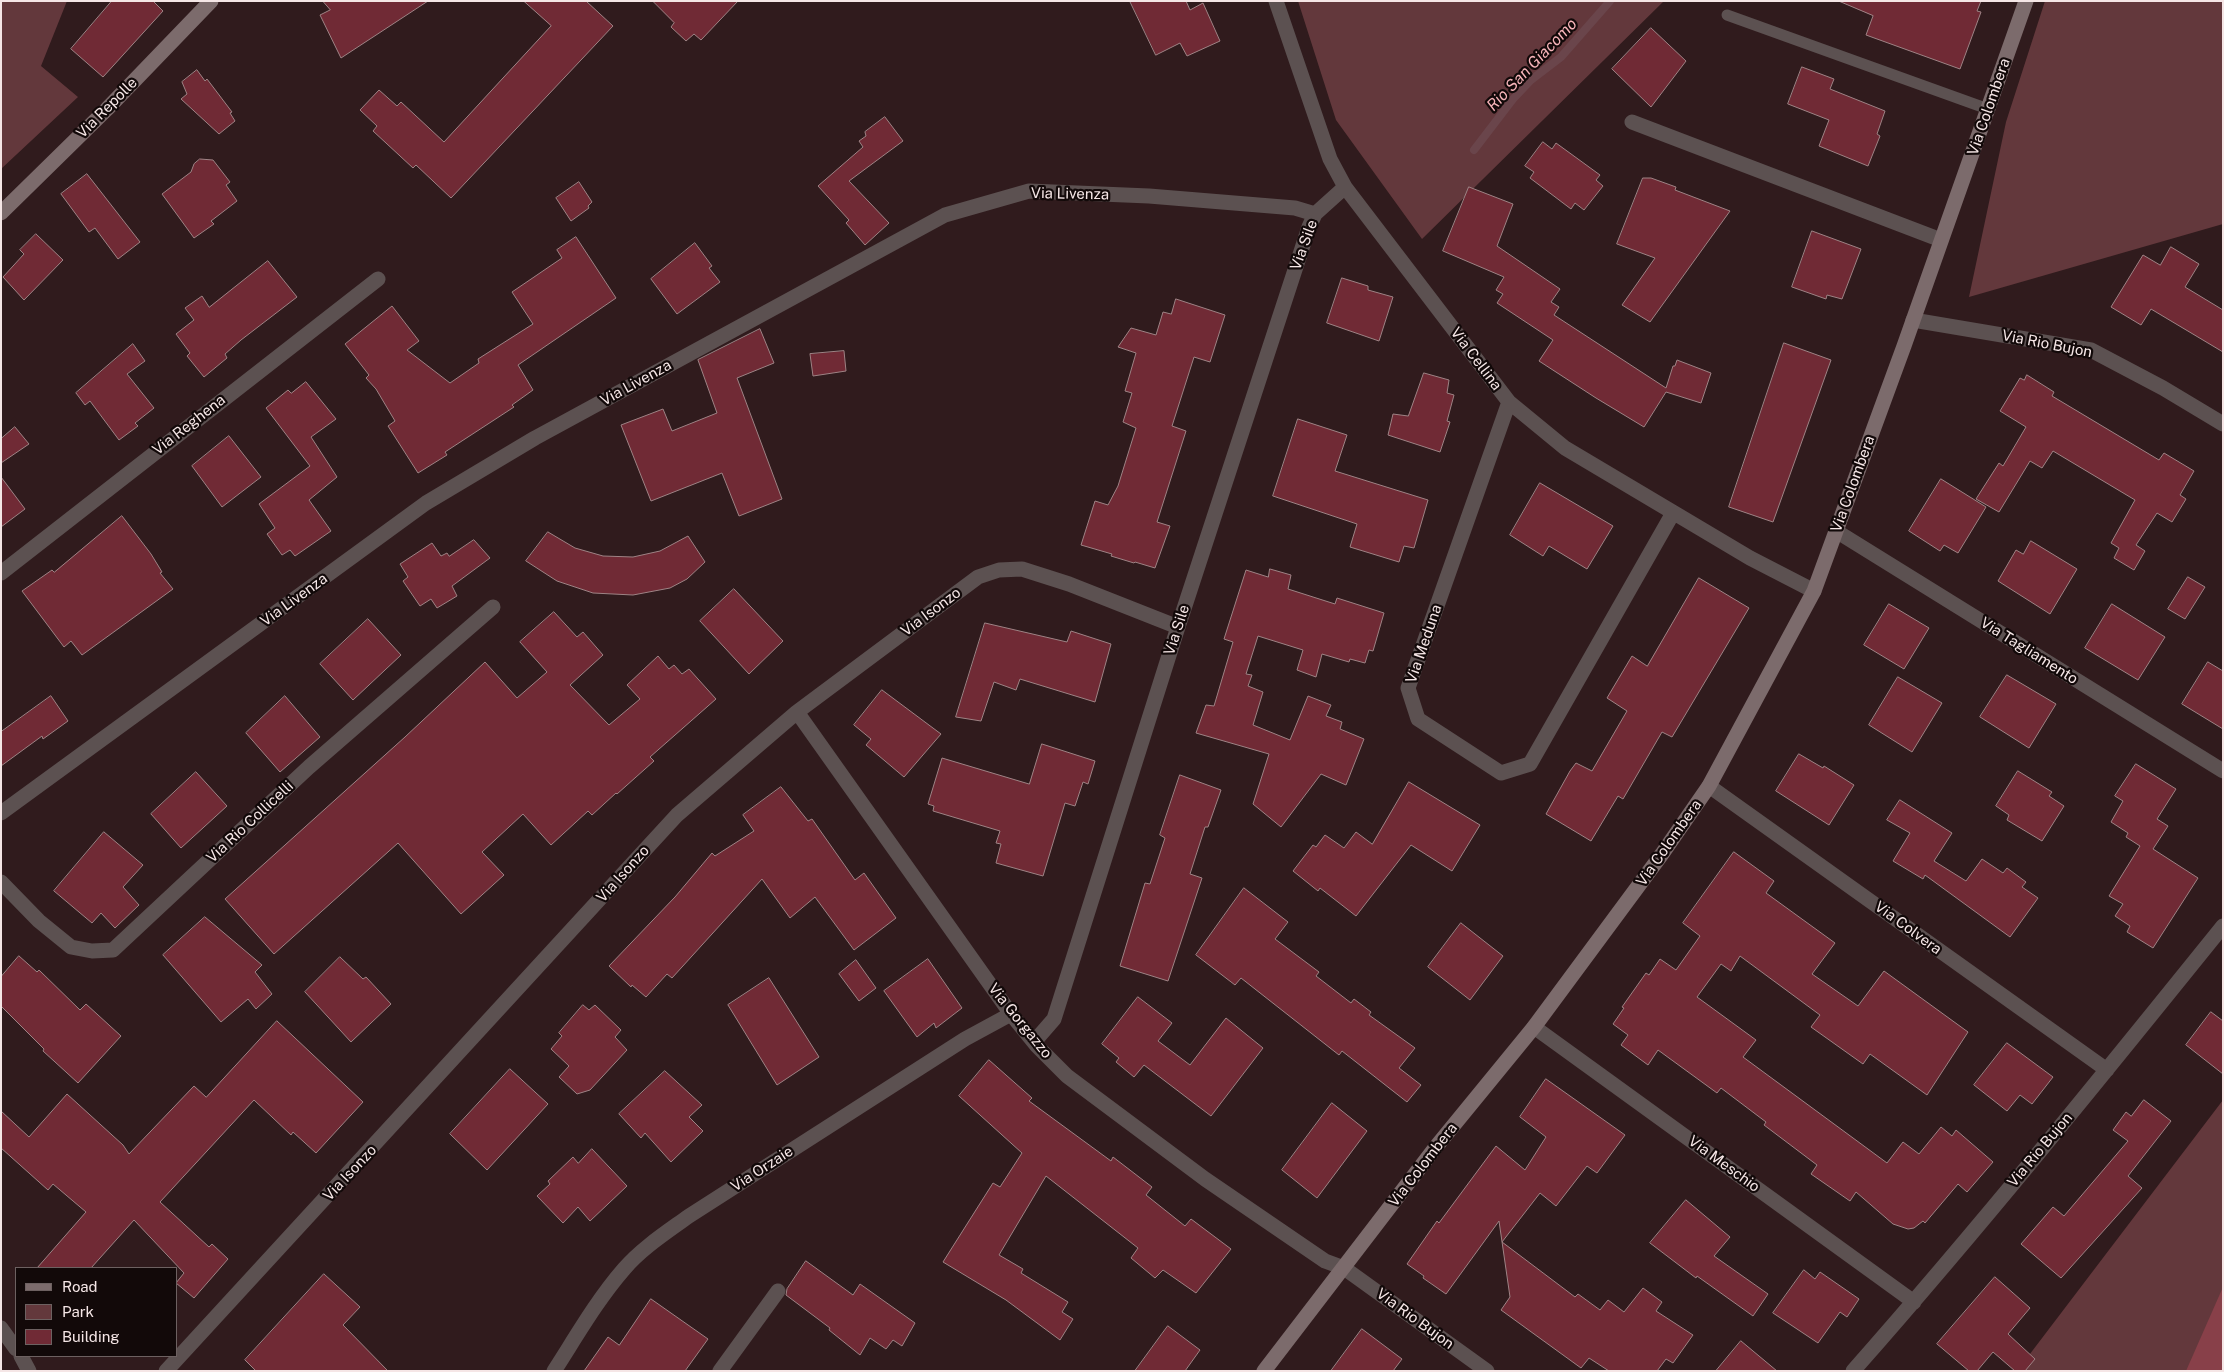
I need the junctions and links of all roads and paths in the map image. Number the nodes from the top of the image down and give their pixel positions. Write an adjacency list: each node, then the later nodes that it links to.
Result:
1 (1276, 1): 7 (street, Via Cellina)
2 (2026, 1): 5 (street, Via Colombera)
3 (210, 2): 8 (street, Via Repolle)
4 (1727, 15): 5 (lane)
5 (1988, 109): 10 (street, Via Colombera)
6 (1632, 122): 10 (street)
7 (1345, 187): 9 (street); 13 (street, Via Cellina)
8 (1, 213)
9 (1315, 214): 20 (street, Via Sile); 24 (street, Via Livenza)
10 (1941, 240): 12 (street, Via Colombera)
11 (378, 279): 17 (street, Via Reghena)
12 (1913, 320): 14 (street, Via Rio Bujon); 16 (street, Via Colombera)
13 (1509, 402): 15 (street, Via Cellina); 15 (street, Via Meduna)
14 (2223, 424)
15 (1673, 513): 18 (street, Via Cellina)
16 (1836, 531): 18 (street, Via Colombera); 22 (street, Via Tagliamento)
17 (1, 573)
18 (1814, 591): 23 (street, Via Colombera)
19 (493, 607): 25 (street, Via Rio Collicelli)
20 (1178, 627): 21 (street, Via Isonzo); 29 (street, Via Sile)
21 (797, 712): 27 (street, Via Gorgazzo); 38 (street, Via Isonzo)
22 (2223, 771)
23 (1709, 786): 28 (street, Via Colombera); 30 (street, Via Colvera)
24 (1, 813)
25 (1, 882)
26 (2223, 926): 30 (street, Via Rio Bujon)
27 (1011, 1014): 29 (street, Via Gorgazzo); 39 (street, Via Orzaie)
28 (1534, 1027): 31 (street, Via Colombera); 33 (street, Via Meschio)
29 (1034, 1042): 31 (street, Via Gorgazzo)
30 (2107, 1070): 33 (street, Via Rio Bujon)
31 (1344, 1268): 41 (street, Via Colombera); 42 (street, Via Rio Bujon)
32 (778, 1291): 40 (street)
33 (1914, 1302): 43 (street, Via Rio Bujon)
34 (1, 1328): 35 (street)
35 (15, 1348)
36 (22, 1357): 37 (street)
37 (29, 1371)
38 (166, 1371)
39 (554, 1371)
40 (720, 1371)
41 (1264, 1371)
42 (1487, 1371)
43 (1853, 1371)

